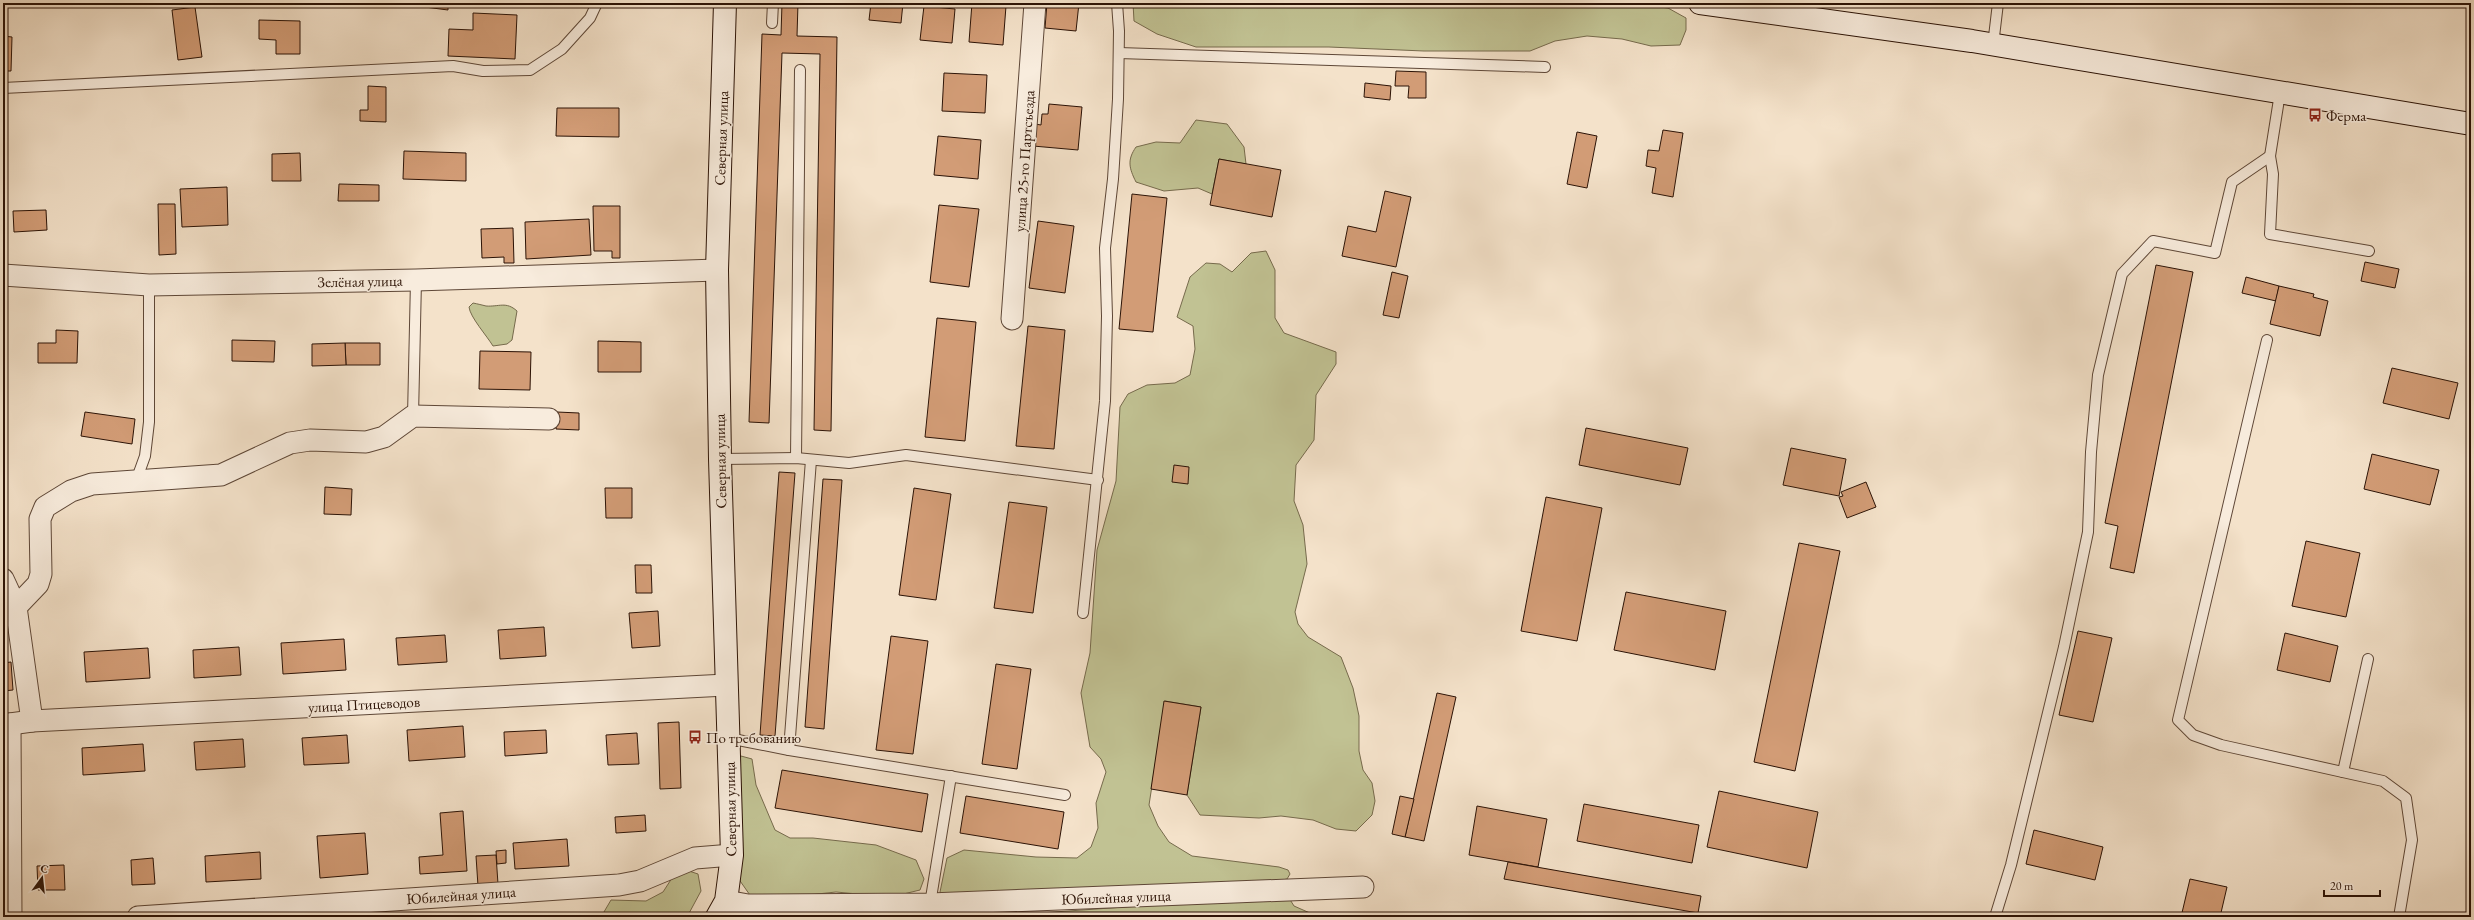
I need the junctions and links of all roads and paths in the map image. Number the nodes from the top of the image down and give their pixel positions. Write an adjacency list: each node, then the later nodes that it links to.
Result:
1 (597, 3): 14 (lane)
2 (725, 3): 19 (street, Северная улица)
3 (773, 3): 9 (lane)
4 (1035, 3): 23 (street, улица 25-го Партсъезда)
5 (1117, 3): 11 (lane)
6 (1700, 3): 7 (street)
7 (1703, 3): 10 (street)
8 (1998, 3): 10 (lane)
9 (772, 23)
10 (1993, 45): 15 (street)
11 (1119, 53): 12 (lane); 30 (lane)
12 (1545, 67)
13 (800, 70): 27 (lane)
14 (3, 88)
15 (2280, 93): 16 (street); 17 (lane)
16 (2471, 124)
17 (2270, 156): 18 (lane); 50 (lane)
18 (2369, 251)
19 (717, 270): 21 (street, Зелёная улица); 28 (street, Северная улица)
20 (3, 275): 22 (street, Зелёная улица)
21 (416, 280): 22 (street, Зелёная улица); 25 (lane)
22 (149, 285): 31 (lane)
23 (1012, 319)
24 (2267, 340): 41 (lane)
25 (413, 416): 26 (street); 31 (street)
26 (549, 419)
27 (796, 458): 28 (lane); 29 (lane)
28 (720, 459): 36 (street, Северная улица)
29 (811, 460): 30 (lane); 40 (lane)
30 (1098, 480): 34 (lane)
31 (136, 481): 33 (street)
32 (3, 579): 33 (street)
33 (16, 607): 37 (street)
34 (1083, 612)
35 (2368, 660): 41 (lane)
36 (726, 685): 37 (street, улица Птицеводов); 39 (street, Северная улица)
37 (32, 721): 38 (street, улица Птицеводов)
38 (6, 724): 48 (street)
39 (728, 738): 40 (lane); 44 (street, Северная улица)
40 (789, 750): 42 (lane)
41 (2343, 772): 51 (lane)
42 (951, 776): 43 (lane); 46 (lane)
43 (1065, 795)
44 (732, 855): 47 (street, Северная улица); 49 (street, Юбилейная улица)
45 (1364, 887): 46 (street, Юбилейная улица)
46 (930, 904): 47 (street, Юбилейная улица)
47 (721, 909)
48 (11, 917)
49 (138, 917)
50 (1995, 917)
51 (2399, 917)

